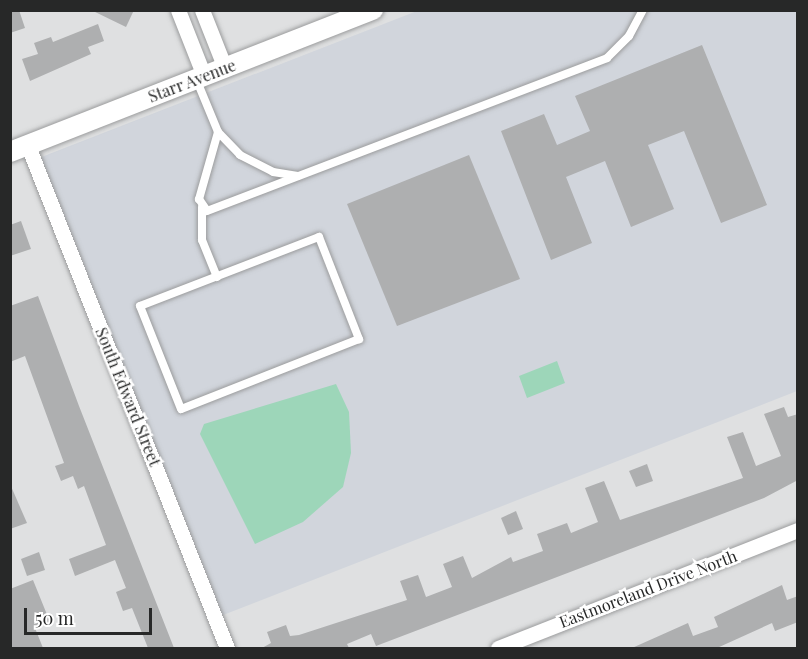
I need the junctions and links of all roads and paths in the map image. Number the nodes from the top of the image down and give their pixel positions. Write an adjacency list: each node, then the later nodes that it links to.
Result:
1 (178, 10): 6 (street)
2 (202, 10): 5 (street)
3 (373, 10): 5 (street, Starr Avenue)
4 (643, 10): 9 (lane)
5 (225, 68): 6 (street, Starr Avenue)
6 (200, 78): 7 (lane); 8 (street, Starr Avenue)
7 (218, 132): 9 (lane); 10 (lane)
8 (19, 149): 13 (street, South Edward Street)
9 (300, 177): 10 (lane)
10 (202, 207): 11 (lane)
11 (217, 277): 11 (lane)
12 (798, 530): 14 (street, Eastmoreland Drive North)
13 (227, 648)
14 (498, 648)

